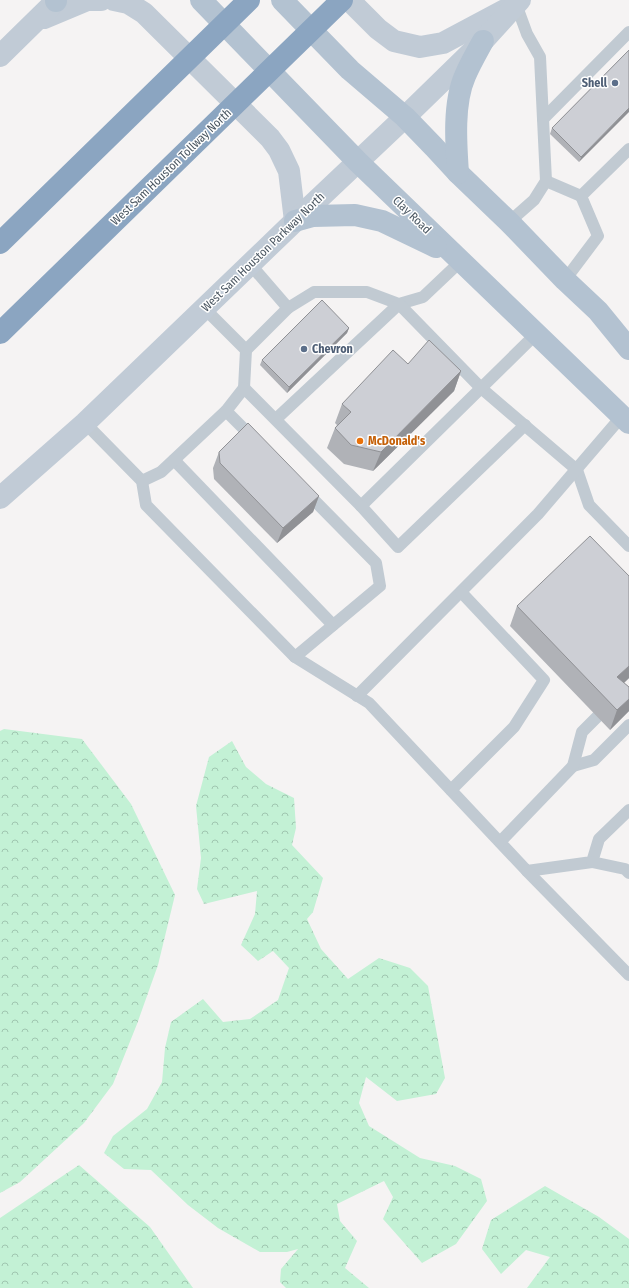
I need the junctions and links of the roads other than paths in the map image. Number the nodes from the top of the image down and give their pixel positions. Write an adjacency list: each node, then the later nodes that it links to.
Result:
1 (56, 0): 10 (main road)
2 (101, 0): 10 (main road)
3 (114, 0): 21 (main road)
4 (201, 0): 17 (main road, Clay Road)
5 (249, 0): 23 (highway)
6 (282, 0): 14 (main road)
7 (342, 0): 30 (highway, West Sam Houston Tollway North)
8 (349, 0): 9 (main road)
9 (518, 2): 12 (main road, West Sam Houston Parkway North); 15 (lane)
10 (36, 22): 13 (main road)
11 (629, 32): 15 (lane)
12 (484, 40): 14 (main road, West Sam Houston Parkway North); 18 (main road)
13 (0, 56)
14 (405, 117): 17 (main road, West Sam Houston Parkway North); 18 (main road)
15 (543, 119): 19 (lane)
16 (629, 149): 20 (lane)
17 (358, 162): 21 (main road, West Sam Houston Parkway North); 24 (main road, Clay Road)
18 (458, 173): 22 (main road)
19 (546, 181): 20 (lane); 22 (lane)
20 (581, 196): 26 (lane)
21 (295, 221): 24 (main road); 25 (main road, West Sam Houston Parkway North)
22 (509, 222): 26 (main road)
23 (0, 243)
24 (458, 259): 27 (lane); 31 (main road, Clay Road)
25 (250, 264): 28 (main road, West Sam Houston Parkway North); 29 (lane)
26 (565, 280): 32 (main road)
27 (399, 304): 29 (lane); 35 (lane); 38 (lane)
28 (204, 308): 33 (lane); 39 (main road, West Sam Houston Parkway North)
29 (288, 308): 33 (lane)
30 (0, 333)
31 (536, 334): 35 (lane); 37 (main road, Clay Road)
32 (629, 349)
33 (246, 350): 34 (lane)
34 (244, 388): 36 (lane); 38 (lane)
35 (481, 388): 40 (lane); 47 (lane)
36 (226, 411): 41 (lane); 42 (lane)
37 (627, 417): 43 (lane)
38 (276, 419): 47 (lane)
39 (85, 423): 44 (lane); 46 (main road, West Sam Houston Parkway North)
40 (525, 425): 43 (lane); 47 (lane)
41 (260, 445)
42 (174, 460): 44 (lane); 50 (lane)
43 (577, 470): 48 (lane); 49 (lane)
44 (142, 481): 51 (lane)
45 (299, 484): 50 (lane)
46 (0, 498)
47 (361, 506)
48 (629, 546)
49 (461, 592): 52 (lane); 56 (lane)
50 (333, 625): 51 (lane)
51 (295, 657): 52 (lane)
52 (357, 696): 56 (lane)
53 (597, 717): 55 (lane)
54 (629, 725): 55 (lane)
55 (573, 766): 58 (lane)
56 (451, 790): 58 (lane)
57 (629, 810): 59 (lane)
58 (500, 842): 60 (lane)
59 (592, 862): 60 (lane); 61 (lane)
60 (527, 871): 62 (lane)
61 (629, 873)
62 (629, 975)

